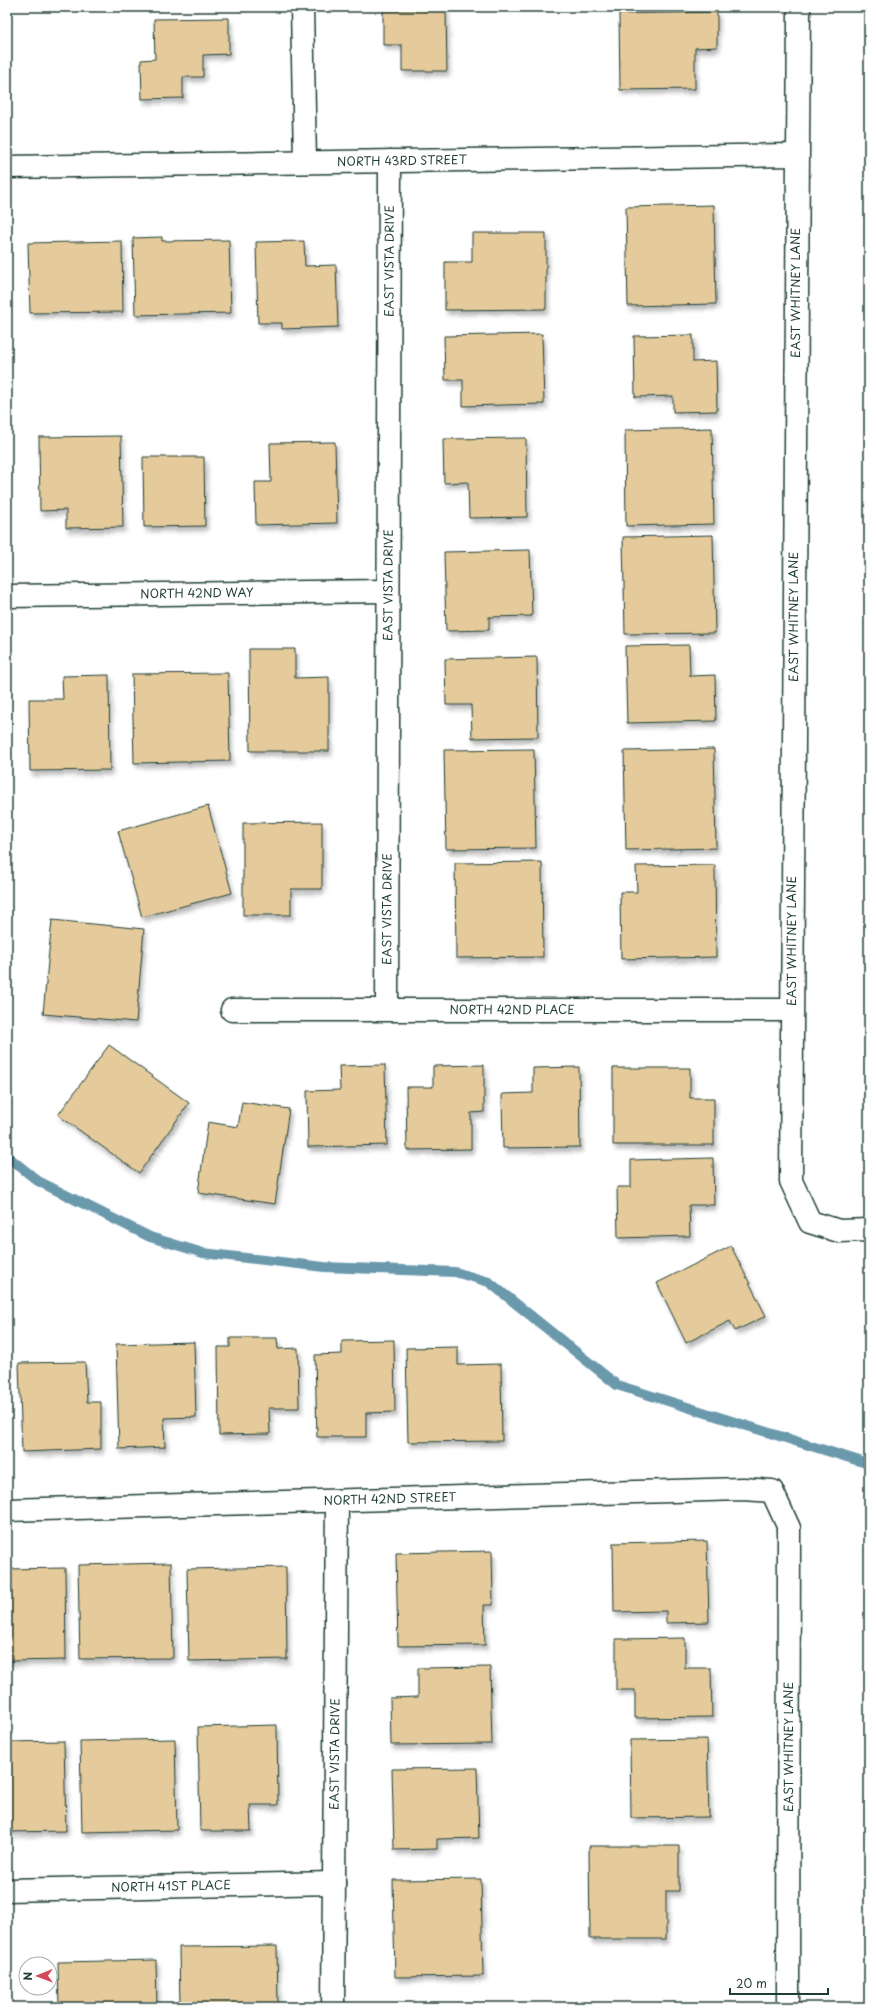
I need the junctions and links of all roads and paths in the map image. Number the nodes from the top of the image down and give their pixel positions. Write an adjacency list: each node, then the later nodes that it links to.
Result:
1 (302, 7): 5 (street)
2 (799, 7): 3 (street, EAST WHITNEY LANE)
3 (797, 155): 4 (street, NORTH 43RD STREET); 11 (street, EAST WHITNEY LANE)
4 (390, 161): 5 (street, NORTH 43RD STREET); 7 (street, EAST VISTA DRIVE)
5 (305, 162): 6 (street, NORTH 43RD STREET)
6 (7, 167)
7 (387, 591): 8 (street, NORTH 42ND WAY); 9 (street, EAST VISTA DRIVE)
8 (7, 596)
9 (387, 1009): 10 (street, NORTH 42ND PLACE); 11 (street, NORTH 42ND PLACE)
10 (232, 1010)
11 (791, 1010): 12 (street, EAST WHITNEY LANE)
12 (869, 1230)
13 (772, 1491): 14 (street, NORTH 42ND STREET); 19 (street, EAST WHITNEY LANE)
14 (337, 1501): 15 (street, NORTH 42ND STREET); 16 (street, EAST VISTA DRIVE)
15 (7, 1510)
16 (334, 1883): 17 (street, NORTH 41ST PLACE); 18 (street, EAST VISTA DRIVE)
17 (7, 1890)
18 (333, 2007)
19 (788, 2007)

